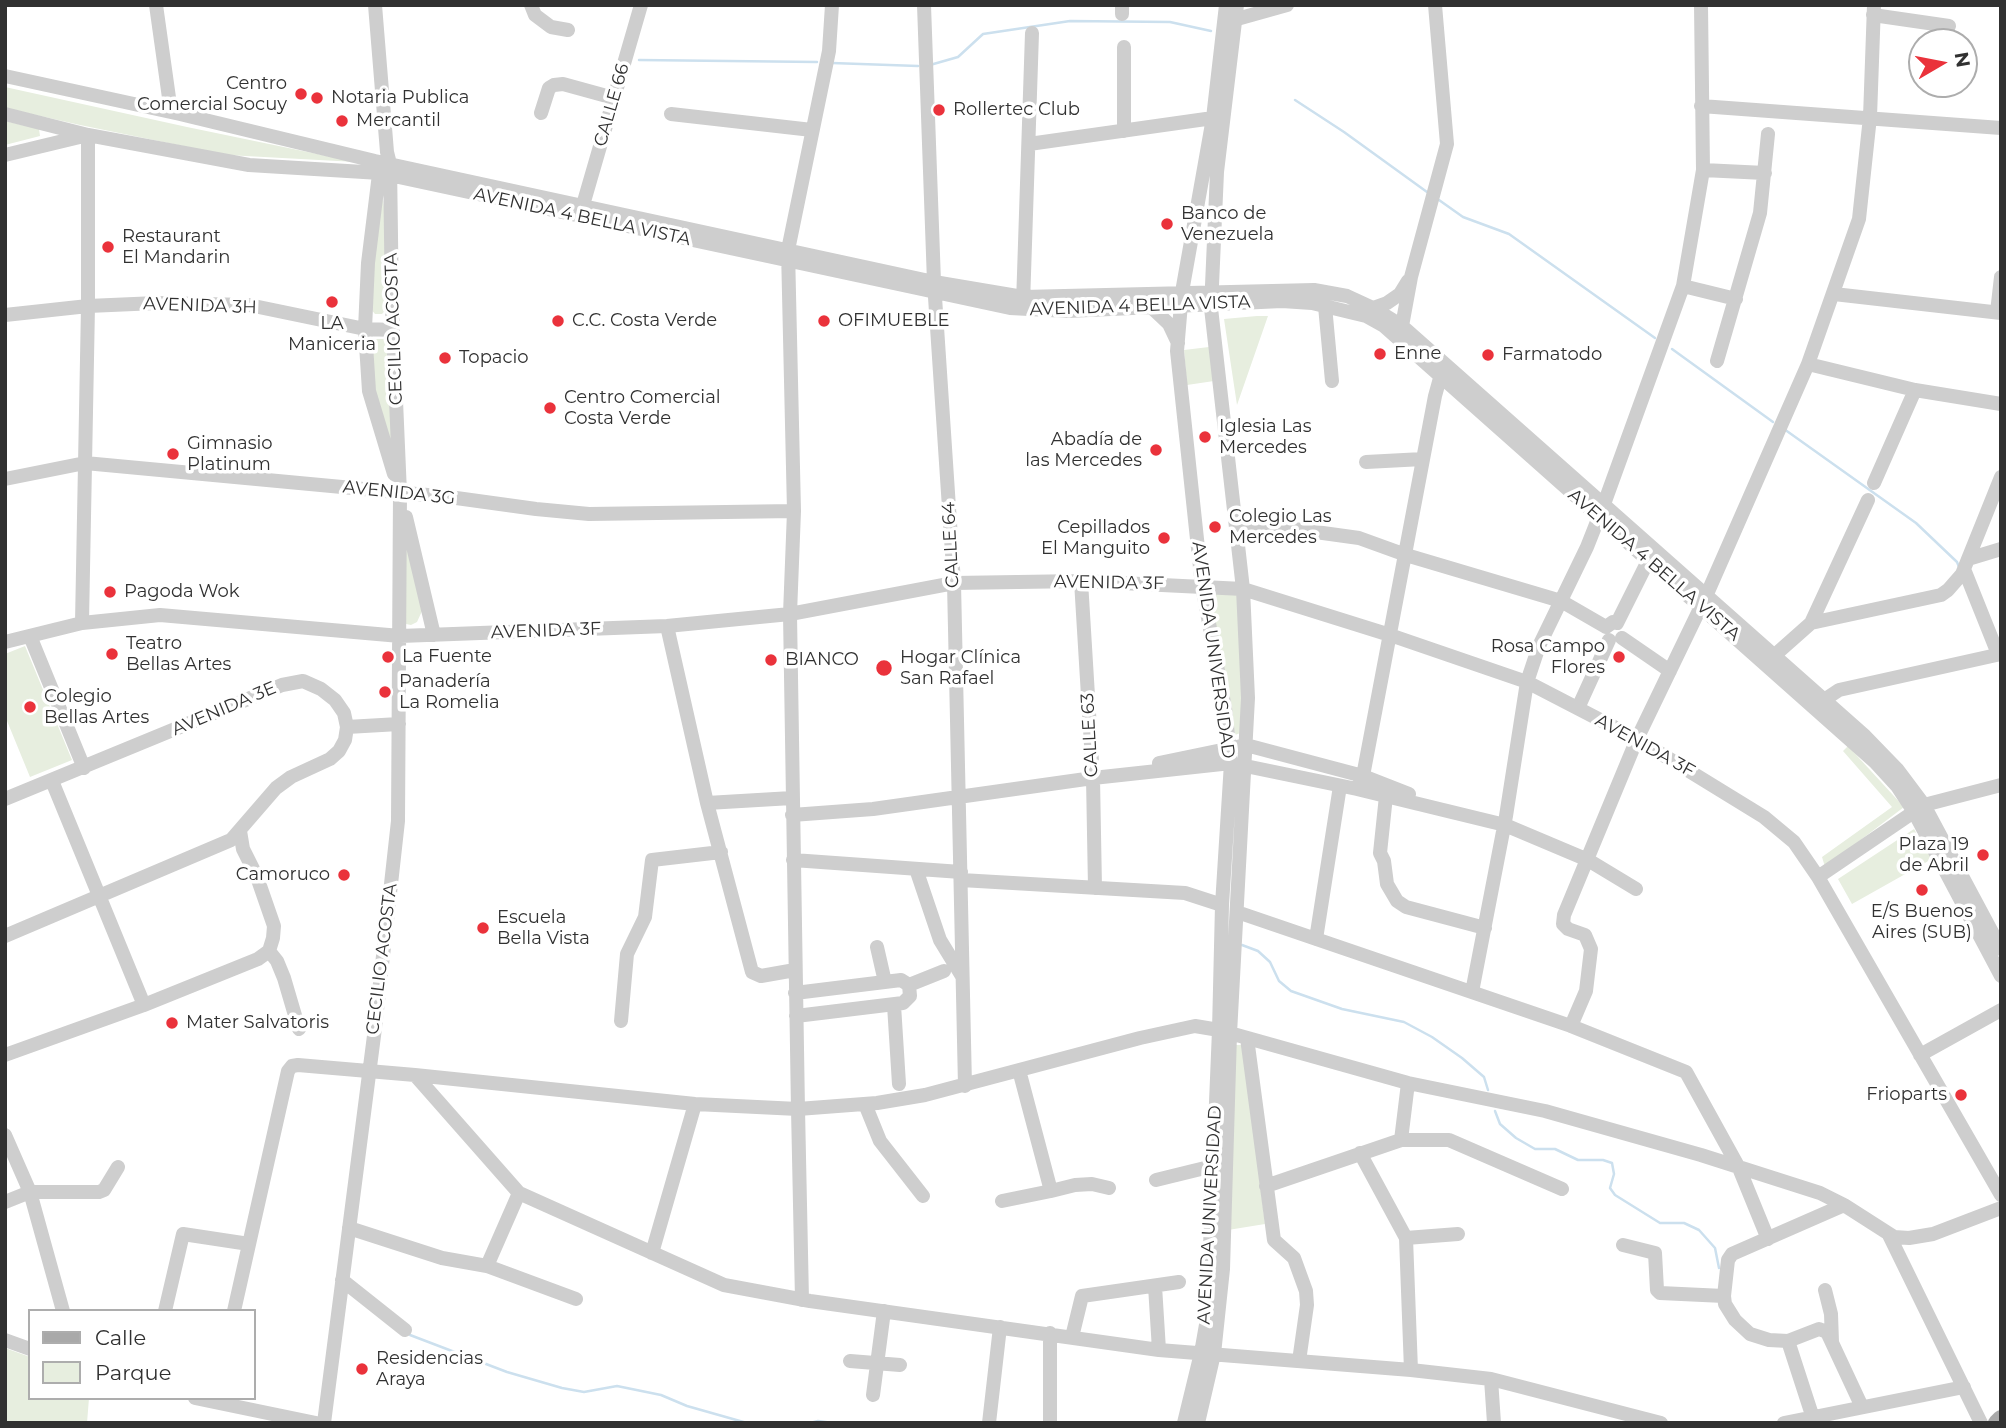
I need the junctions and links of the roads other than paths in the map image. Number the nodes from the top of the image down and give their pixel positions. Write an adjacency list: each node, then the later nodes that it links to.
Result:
1 (156, 5): 20 (street)
2 (375, 5): 33 (street)
3 (531, 5): 14 (street)
4 (641, 5): 18 (street, CALLE 66)
5 (830, 5): 27 (street)
6 (924, 5): 41 (street, CALLE 64)
7 (1226, 5): 25 (street, AVENIDA UNIVERSIDAD)
8 (1287, 5): 12 (street)
9 (1435, 5): 38 (street)
10 (1701, 5): 19 (street)
11 (1873, 10): 13 (street); 24 (street)
12 (1237, 12): 44 (street, AVENIDA UNIVERSIDAD)
13 (1949, 26)
14 (568, 30)
15 (1031, 33): 31 (street)
16 (1124, 47): 28 (street)
17 (5, 76): 20 (street, AVENIDA 4 BELLA VISTA)
18 (614, 98): 21 (street); 36 (street, CALLE 66)
19 (1700, 106): 24 (street); 34 (street)
20 (171, 113): 33 (street, AVENIDA 4 BELLA VISTA)
21 (541, 113)
22 (5, 114): 30 (street, AVENIDA 4 BELLA VISTA)
23 (671, 114): 27 (street)
24 (1870, 117): 26 (street); 42 (street)
25 (1213, 118): 28 (street); 43 (street, AVENIDA UNIVERSIDAD)
26 (2001, 128)
27 (812, 130): 37 (street)
28 (1124, 131): 31 (street)
29 (1768, 134): 35 (street)
30 (88, 135): 32 (street); 33 (street, AVENIDA 4 BELLA VISTA); 47 (street)
31 (1029, 144): 46 (street)
32 (5, 155)
33 (386, 165): 36 (street, AVENIDA 4 BELLA VISTA); 37 (street, AVENIDA 4 BELLA VISTA); 50 (street, CECILIO ACOSTA); 52 (street, CECILIO ACOSTA)
34 (1703, 170): 35 (street); 40 (street)
35 (1765, 173): 45 (street)
36 (583, 205): 37 (street, AVENIDA 4 BELLA VISTA)
37 (788, 255): 41 (street, AVENIDA 4 BELLA VISTA); 74 (street)
38 (1411, 277): 51 (street); 55 (street)
39 (2001, 277): 53 (street)
40 (1683, 286): 45 (street); 73 (street)
41 (934, 287): 46 (street, AVENIDA 4 BELLA VISTA); 81 (street, CALLE 64)
42 (1834, 294): 53 (street); 60 (street)
43 (1182, 298): 44 (street, AVENIDA 4 BELLA VISTA); 46 (street, AVENIDA 4 BELLA VISTA); 48 (street, AVENIDA 4 BELLA VISTA); 58 (street, AVENIDA UNIVERSIDAD)
44 (1212, 298): 49 (street, AVENIDA 4 BELLA VISTA); 51 (street, AVENIDA 4 BELLA VISTA); 75 (street, AVENIDA UNIVERSIDAD)
45 (1736, 299): 59 (street)
46 (1023, 303): 48 (street, AVENIDA 4 BELLA VISTA)
47 (88, 306): 54 (street, AVENIDA 3H); 56 (street, AVENIDA 3H); 67 (street)
48 (1150, 306): 58 (street)
49 (1325, 306): 61 (street, AVENIDA 4 BELLA VISTA); 62 (street)
50 (392, 308): 52 (street); 57 (street, CECILIO ACOSTA)
51 (1373, 308): 55 (street, AVENIDA 4 BELLA VISTA)
52 (366, 309): 56 (street, CECILIO ACOSTA)
53 (1999, 312)
54 (5, 314)
55 (1402, 326): 61 (street, AVENIDA 4 BELLA VISTA)
56 (365, 329): 57 (street, AVENIDA 3H); 71 (street, CECILIO ACOSTA)
57 (393, 330): 71 (street, CECILIO ACOSTA)
58 (1178, 343): 82 (street, AVENIDA UNIVERSIDAD)
59 (1717, 361)
60 (1808, 364): 63 (street); 84 (street)
61 (1445, 373): 65 (street); 73 (street, AVENIDA 4 BELLA VISTA)
62 (1332, 381)
63 (1915, 390): 64 (street); 70 (street)
64 (2001, 404)
65 (1423, 459): 66 (street); 78 (street)
66 (1366, 462)
67 (85, 463): 69 (street, AVENIDA 3G); 71 (street, AVENIDA 3G); 87 (street)
68 (2001, 477): 79 (street)
69 (5, 479)
70 (1874, 483)
71 (400, 493): 74 (street, AVENIDA 3G); 91 (street); 94 (street, CECILIO ACOSTA)
72 (1868, 500): 88 (street)
73 (1602, 510): 77 (street, AVENIDA 4 BELLA VISTA); 85 (street)
74 (794, 511): 86 (street)
75 (1236, 521): 78 (street); 83 (street, AVENIDA UNIVERSIDAD)
76 (2001, 549): 79 (street)
77 (1652, 554): 84 (street, AVENIDA 4 BELLA VISTA); 90 (street)
78 (1406, 555): 85 (street); 92 (street)
79 (1966, 564): 88 (street); 96 (street)
80 (1081, 581): 81 (street, AVENIDA 3F); 82 (street, AVENIDA 3F); 109 (street, CALLE 63)
81 (954, 583): 86 (street, AVENIDA 3F); 116 (street, CALLE 64)
82 (1202, 586): 83 (street, AVENIDA 3F); 106 (street, AVENIDA UNIVERSIDAD)
83 (1243, 589): 92 (street, AVENIDA 3F); 105 (street, AVENIDA UNIVERSIDAD)
84 (1704, 600): 97 (street, AVENIDA 4 BELLA VISTA); 98 (street)
85 (1560, 601): 90 (street); 99 (street)
86 (790, 614): 89 (street, AVENIDA 3F); 115 (street)
87 (82, 623): 93 (street, AVENIDA 3F); 94 (street, AVENIDA 3F)
88 (1811, 623): 97 (street)
89 (667, 626): 91 (street, AVENIDA 3F); 118 (street)
90 (1614, 632): 98 (street); 101 (street)
91 (434, 635): 94 (street, AVENIDA 3F)
92 (1390, 635): 99 (street, AVENIDA 3F); 111 (street)
93 (30, 636): 95 (street, AVENIDA 3F); 108 (street)
94 (400, 636): 103 (street, CECILIO ACOSTA)
95 (5, 642)
96 (1999, 654): 100 (street)
97 (1770, 660): 100 (street, AVENIDA 4 BELLA VISTA)
98 (1670, 671): 104 (street)
99 (1527, 682): 101 (street, AVENIDA 3F); 122 (street)
100 (1818, 703): 119 (street, AVENIDA 4 BELLA VISTA)
101 (1578, 708): 104 (street, AVENIDA 3F)
102 (346, 720): 103 (street); 108 (street, AVENIDA 3E); 123 (street)
103 (399, 724): 161 (street, CECILIO ACOSTA)
104 (1637, 739): 126 (street); 129 (street, AVENIDA 3F)
105 (1246, 745): 106 (street); 107 (street, AVENIDA UNIVERSIDAD); 111 (street)
106 (1229, 747): 107 (street, AVENIDA UNIVERSIDAD); 109 (street)
107 (1238, 764): 109 (street); 113 (street); 133 (street, AVENIDA UNIVERSIDAD); 134 (street, AVENIDA UNIVERSIDAD)
108 (84, 768): 110 (street, AVENIDA 3E)
109 (1093, 778): 116 (street); 130 (street, CALLE 63)
110 (52, 781): 117 (street, AVENIDA 3E); 132 (street)
111 (1360, 782): 113 (street); 114 (street); 120 (street)
112 (2001, 785): 119 (street)
113 (1340, 786): 137 (street)
114 (1386, 796): 120 (street); 135 (street)
115 (792, 798): 118 (street); 121 (street)
116 (957, 798): 121 (street); 128 (street, CALLE 64)
117 (5, 799)
118 (707, 803): 124 (street)
119 (1919, 809): 129 (street); 139 (street, AVENIDA 4 BELLA VISTA); 143 (street, AVENIDA 4 BELLA VISTA)
120 (1453, 812): 122 (street)
121 (792, 815): 125 (street)
122 (1505, 825): 126 (street); 135 (street)
123 (240, 831): 132 (street); 140 (street)
124 (721, 852): 141 (street); 153 (street)
125 (793, 860): 127 (street); 141 (street)
126 (1588, 860): 131 (street); 154 (street)
127 (915, 869): 128 (street); 144 (street)
128 (961, 876): 130 (street); 144 (street, CALLE 64)
129 (1818, 877): 159 (street, AVENIDA 3F)
130 (1095, 888): 133 (street)
131 (1636, 889)
132 (99, 896): 136 (street); 150 (street)
133 (1222, 905): 156 (street, AVENIDA UNIVERSIDAD)
134 (1237, 912): 137 (street); 156 (street, AVENIDA UNIVERSIDAD)
135 (1485, 928): 147 (street)
136 (5, 936)
137 (1315, 939): 147 (street)
138 (877, 947): 145 (street)
139 (2001, 948)
140 (269, 951): 150 (street); 155 (street)
141 (795, 970): 148 (street)
142 (944, 971): 146 (street)
143 (2001, 976)
144 (963, 977): 165 (street, CALLE 64)
145 (885, 982): 146 (street); 148 (street)
146 (909, 985): 149 (street)
147 (1472, 992): 154 (street)
148 (795, 993): 152 (street)
149 (894, 1004): 152 (street); 164 (street)
150 (144, 1005): 158 (street)
151 (2001, 1010): 159 (street)
152 (796, 1016): 168 (street)
153 (621, 1021)
154 (1571, 1026): 174 (street)
155 (299, 1029)
156 (1225, 1032): 157 (street); 160 (street); 172 (street, AVENIDA UNIVERSIDAD); 217 (street, AVENIDA UNIVERSIDAD)
157 (1247, 1038): 163 (street); 176 (street)
158 (5, 1054)
159 (1920, 1055): 182 (street, AVENIDA 3F)
160 (1019, 1070): 165 (street); 179 (street)
161 (369, 1072): 162 (street); 188 (street, CECILIO ACOSTA); 193 (street)
162 (415, 1074): 166 (street); 181 (street)
163 (1408, 1083): 170 (street); 174 (street)
164 (899, 1084)
165 (965, 1086): 167 (street)
166 (695, 1104): 168 (street); 195 (street)
167 (865, 1104): 168 (street); 183 (street)
168 (798, 1109): 203 (street)
169 (5, 1135): 180 (street)
170 (1401, 1140): 171 (street); 178 (street)
171 (1360, 1153): 176 (street); 191 (street)
172 (1213, 1166): 175 (street); 217 (street, AVENIDA UNIVERSIDAD)
173 (118, 1167): 180 (street)
174 (1739, 1168): 186 (street); 192 (street)
175 (1156, 1180)
176 (1266, 1186): 219 (street)
177 (1109, 1188): 179 (street)
178 (1562, 1189)
179 (1051, 1191): 184 (street)
180 (30, 1192): 185 (street); 204 (street)
181 (519, 1192): 195 (street); 196 (street)
182 (2001, 1195)
183 (923, 1196)
184 (1002, 1201)
185 (5, 1202)
186 (1844, 1205): 189 (street); 192 (street)
187 (2001, 1208): 189 (street)
188 (349, 1228): 196 (street); 197 (street, CECILIO ACOSTA)
189 (1888, 1233): 224 (street)
190 (1458, 1234): 191 (street)
191 (1406, 1238): 222 (street)
192 (1768, 1239): 201 (street)
193 (249, 1244): 205 (street); 206 (street)
194 (1623, 1245): 201 (street)
195 (652, 1253): 203 (street)
196 (487, 1266): 202 (street)
197 (342, 1280): 209 (street); 230 (street, CECILIO ACOSTA)
198 (1179, 1283): 199 (street)
199 (1155, 1286): 211 (street); 216 (street)
200 (1825, 1290): 214 (street)
201 (1724, 1296): 213 (street)
202 (576, 1298)
203 (802, 1300): 207 (street)
204 (62, 1309)
205 (165, 1309)
206 (234, 1309)
207 (884, 1311): 208 (street); 220 (street)
208 (1000, 1327): 210 (street); 231 (street)
209 (405, 1330)
210 (1050, 1334): 211 (street); 232 (street)
211 (1072, 1337): 216 (street)
212 (5, 1340): 215 (street)
213 (1788, 1340): 214 (street); 228 (street)
214 (1832, 1343): 227 (street)
215 (28, 1348)
216 (1158, 1350): 217 (street)
217 (1208, 1353): 219 (street); 233 (street, AVENIDA UNIVERSIDAD); 234 (street, AVENIDA UNIVERSIDAD)
218 (850, 1361): 220 (street)
219 (1300, 1361): 222 (street)
220 (877, 1364): 221 (street); 225 (street)
221 (900, 1365)
222 (1411, 1370): 223 (street)
223 (1491, 1379): 235 (street); 236 (street)
224 (1964, 1387): 227 (street); 238 (street)
225 (873, 1395)
226 (215, 1401): 229 (street)
227 (1862, 1407): 228 (street)
228 (1813, 1418): 237 (street)
229 (316, 1423)
230 (324, 1423)
231 (989, 1423)
232 (1050, 1423)
233 (1184, 1423)
234 (1198, 1423)
235 (1494, 1423)
236 (1661, 1423)
237 (1784, 1423)
238 (1981, 1423)

